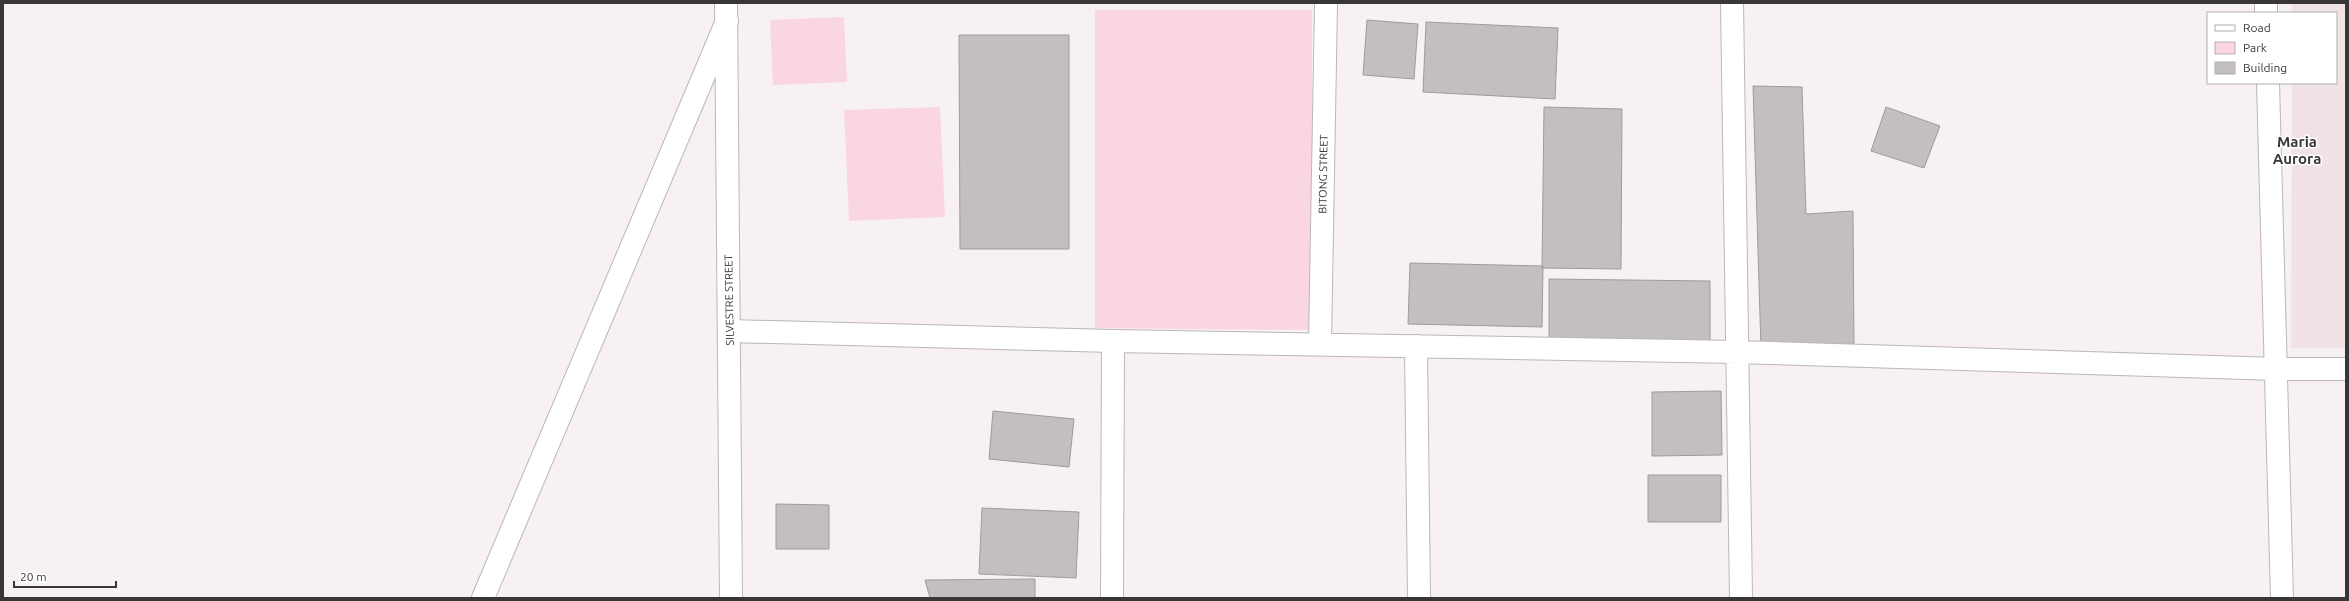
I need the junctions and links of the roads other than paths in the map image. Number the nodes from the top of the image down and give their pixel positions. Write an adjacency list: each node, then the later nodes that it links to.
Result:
1 (1326, 3): 7 (street, BITONG STREET)
2 (1732, 3): 9 (street)
3 (726, 12): 5 (street, SILVESTRE STREET); 12 (street)
4 (2268, 84): 10 (street)
5 (730, 331): 6 (street); 13 (street, SILVESTRE STREET)
6 (1113, 341): 7 (street); 14 (street)
7 (1320, 344): 8 (street)
8 (1416, 346): 9 (street); 15 (street)
9 (1737, 352): 10 (street); 16 (street)
10 (2277, 369): 11 (street); 17 (street)
11 (2346, 369)
12 (483, 598)
13 (731, 598)
14 (1112, 598)
15 (1419, 598)
16 (1741, 598)
17 (2282, 598)

